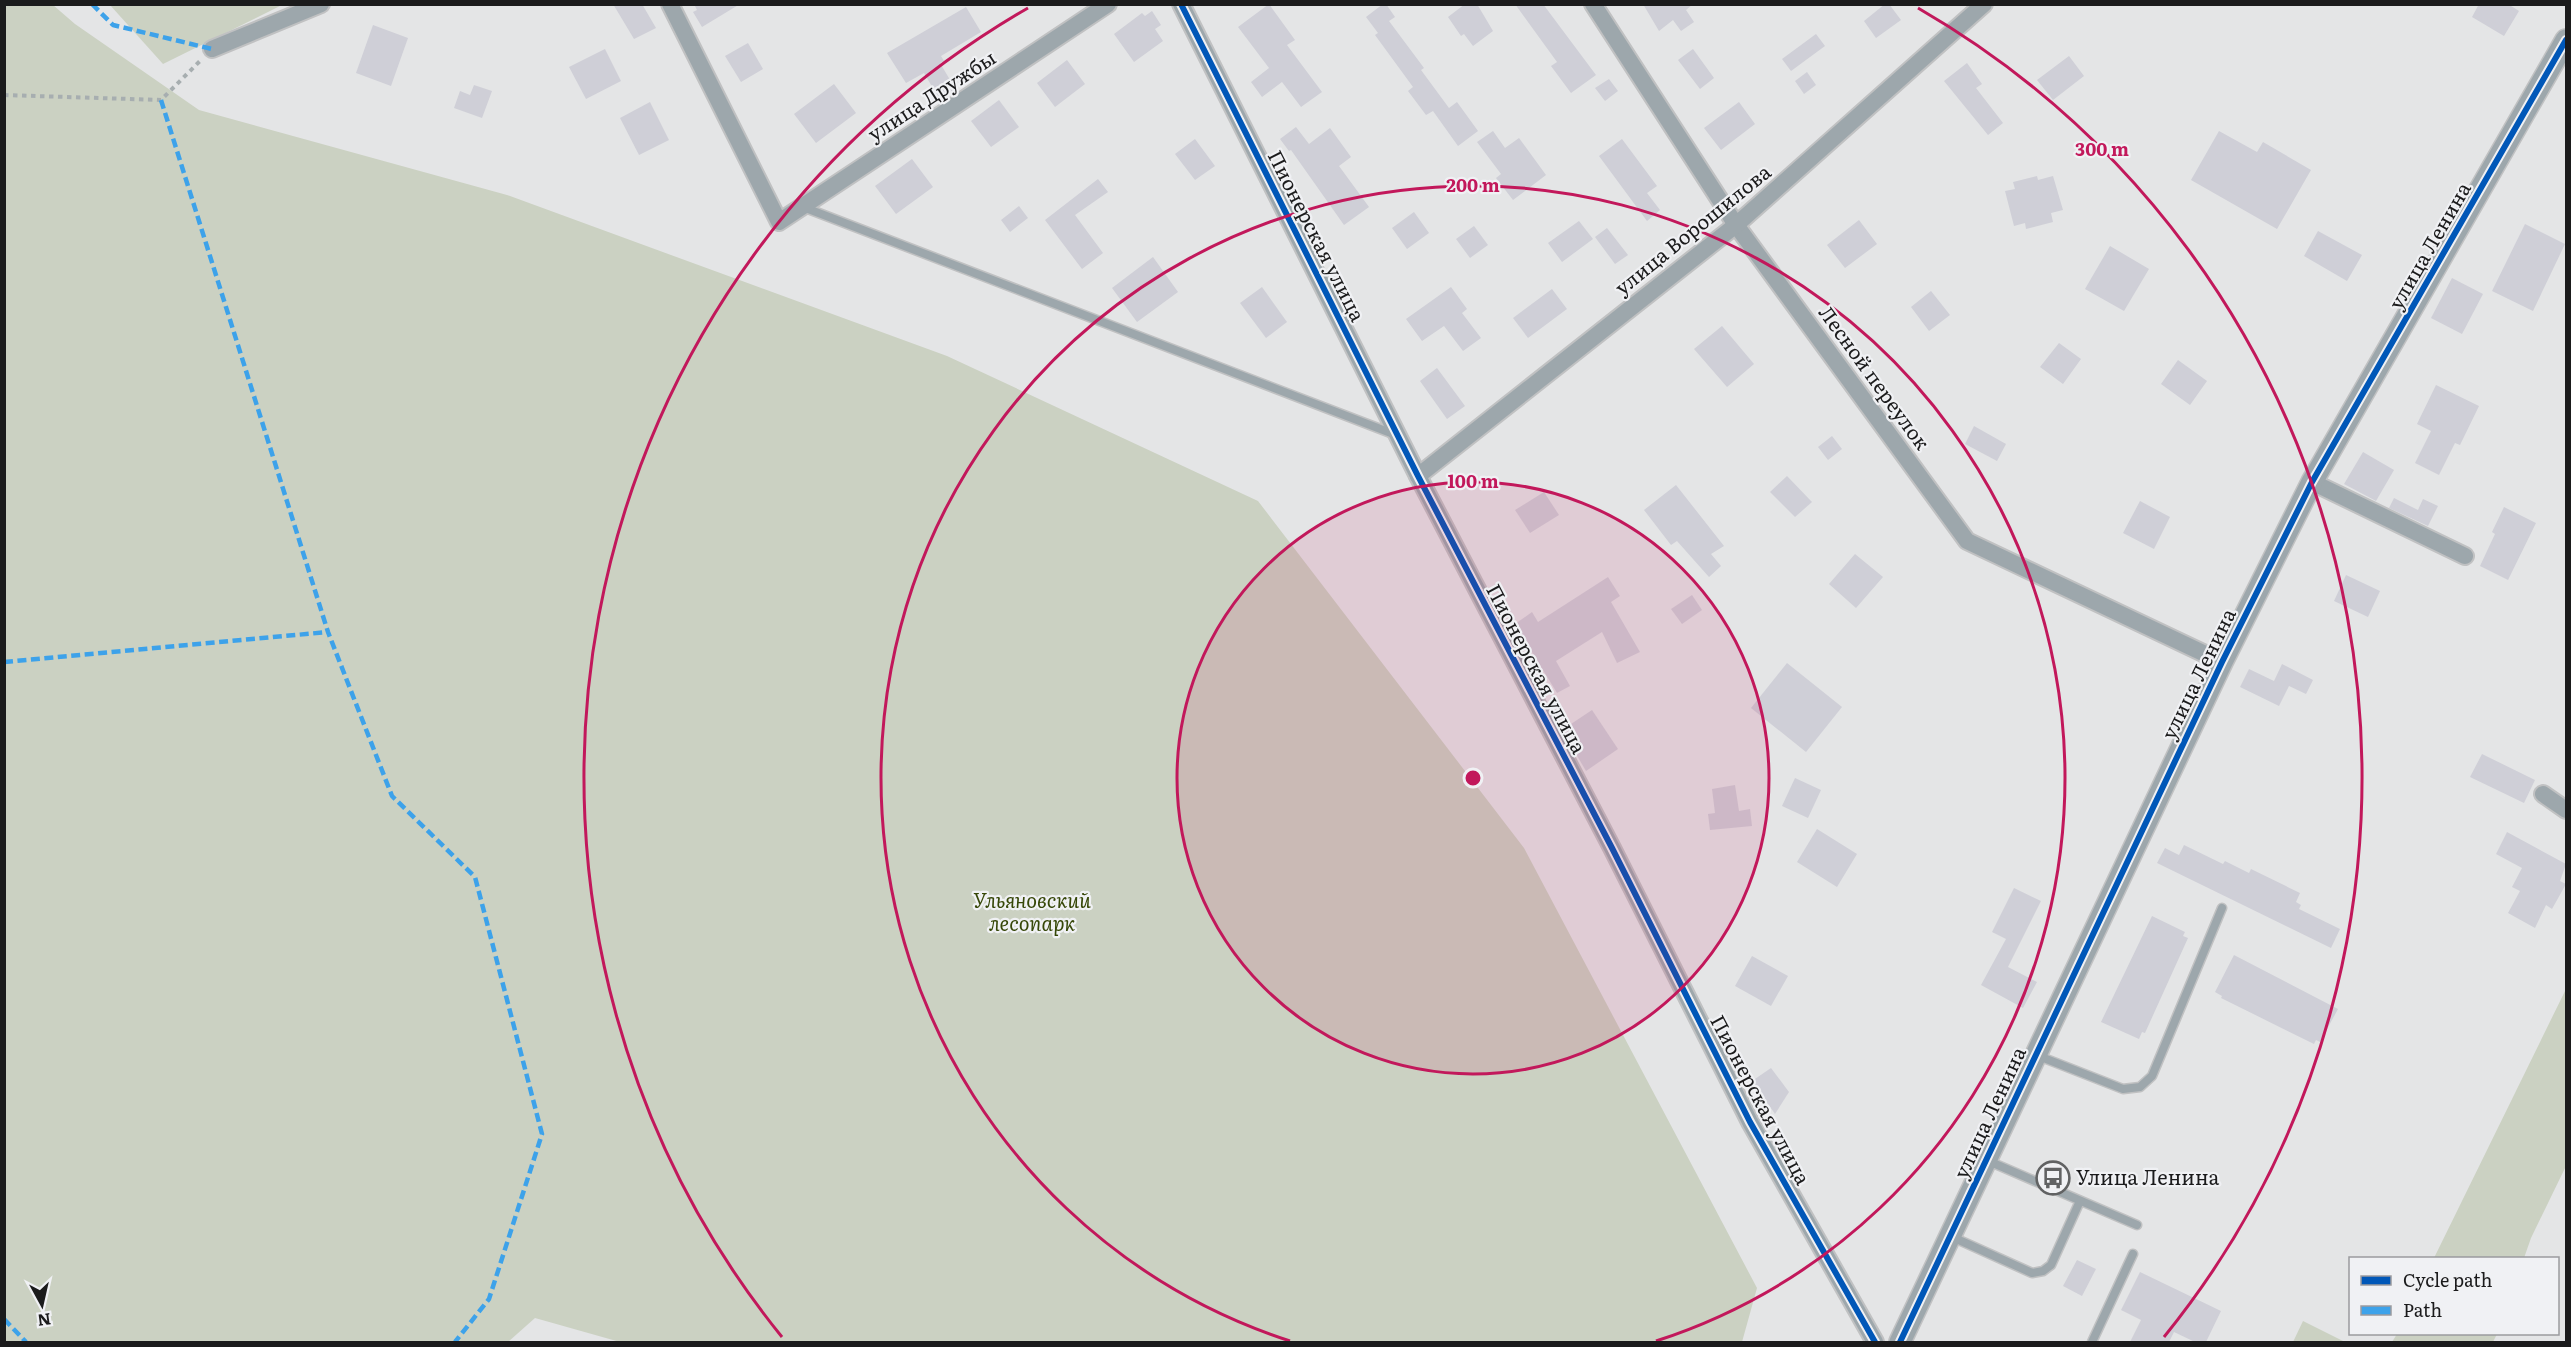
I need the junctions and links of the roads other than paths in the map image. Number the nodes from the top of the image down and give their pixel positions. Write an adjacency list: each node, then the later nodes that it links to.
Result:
1 (321, 4): 8 (street)
2 (670, 4): 9 (street, улица Дружбы)
3 (1108, 4): 9 (street, улица Дружбы)
4 (1180, 4): 11 (street, Пионерская улица)
5 (1593, 4): 10 (street, Лесной переулок)
6 (1984, 4): 10 (street, улица Ворошилова)
7 (2566, 40): 13 (street, улица Ленина)
8 (212, 49)
9 (803, 206): 11 (lane)
10 (1736, 225): 12 (street, улица Ворошилова); 15 (street, Лесной переулок)
11 (1398, 436): 12 (street, Пионерская улица)
12 (1418, 476): 25 (street, Пионерская улица)
13 (2312, 482): 14 (street); 15 (street, улица Ленина)
14 (2466, 556)
15 (2222, 662): 19 (street, улица Ленина)
16 (2543, 794): 17 (street)
17 (2566, 810)
18 (2223, 908): 19 (lane)
19 (2036, 1055): 20 (street, улица Ленина)
20 (1986, 1160): 21 (lane); 23 (street, улица Ленина)
21 (2080, 1201): 22 (lane); 23 (lane)
22 (2137, 1225)
23 (1950, 1236): 26 (street, улица Ленина)
24 (2133, 1254): 27 (lane)
25 (1875, 1342)
26 (1900, 1342)
27 (2091, 1342)

